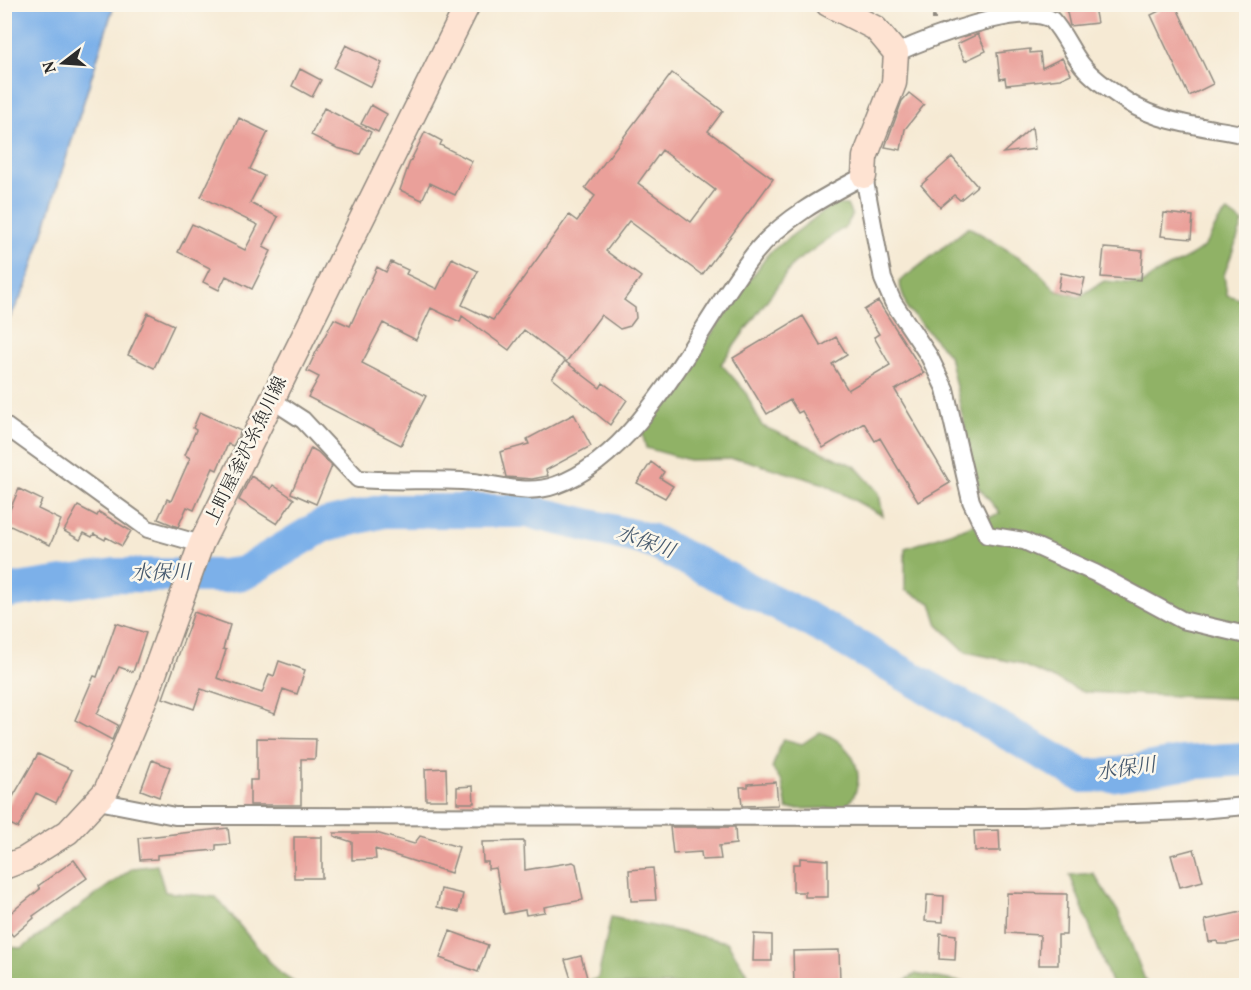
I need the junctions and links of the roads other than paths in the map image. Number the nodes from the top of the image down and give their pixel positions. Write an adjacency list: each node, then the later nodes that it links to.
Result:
1 (468, 4): 6 (main road, 上町屋釜沢糸魚川線)
2 (828, 4): 3 (main road)
3 (896, 52): 4 (street); 5 (main road)
4 (1246, 135)
5 (864, 176): 6 (street); 9 (street)
6 (272, 400): 8 (main road, 上町屋釜沢糸魚川線)
7 (4, 425): 8 (street)
8 (200, 547): 10 (main road, 上町屋釜沢糸魚川線)
9 (1246, 635)
10 (98, 801): 11 (street); 12 (main road, 上町屋釜沢糸魚川線)
11 (1246, 806)
12 (4, 867)

